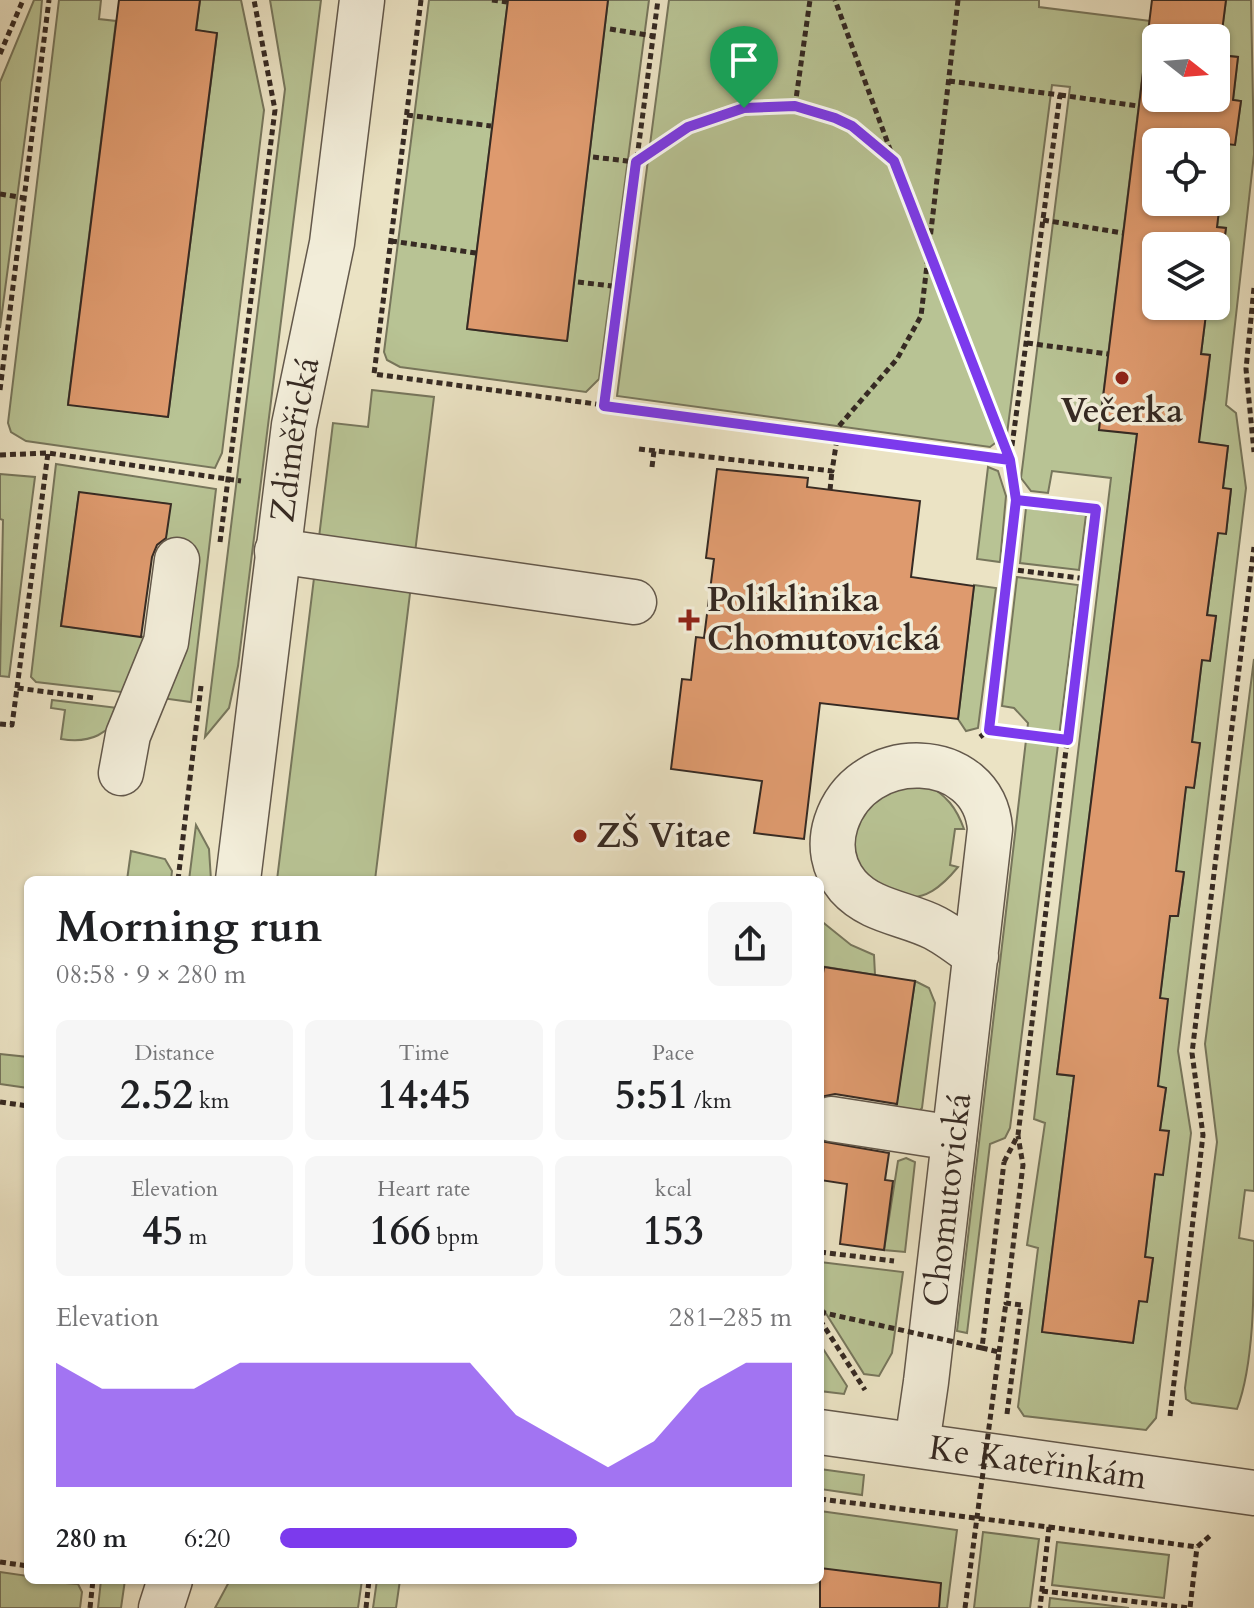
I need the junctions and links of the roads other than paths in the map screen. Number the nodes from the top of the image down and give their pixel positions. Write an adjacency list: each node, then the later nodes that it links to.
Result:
1 (362, 0): 2 (street, Zdiměřická)
2 (277, 551): 4 (street); 6 (street, Zdiměřická)
3 (197, 558): 5 (street)
4 (634, 602)
5 (121, 773)
6 (238, 876)
7 (976, 956): 7 (street, Chomutovická); 9 (street, Chomutovická)
8 (831, 1119): 9 (street)
9 (954, 1138): 11 (street, Chomutovická)
10 (824, 1432): 11 (street, Ke Kateřinkám)
11 (917, 1444): 12 (street, Ke Kateřinkám)
12 (1254, 1493)

